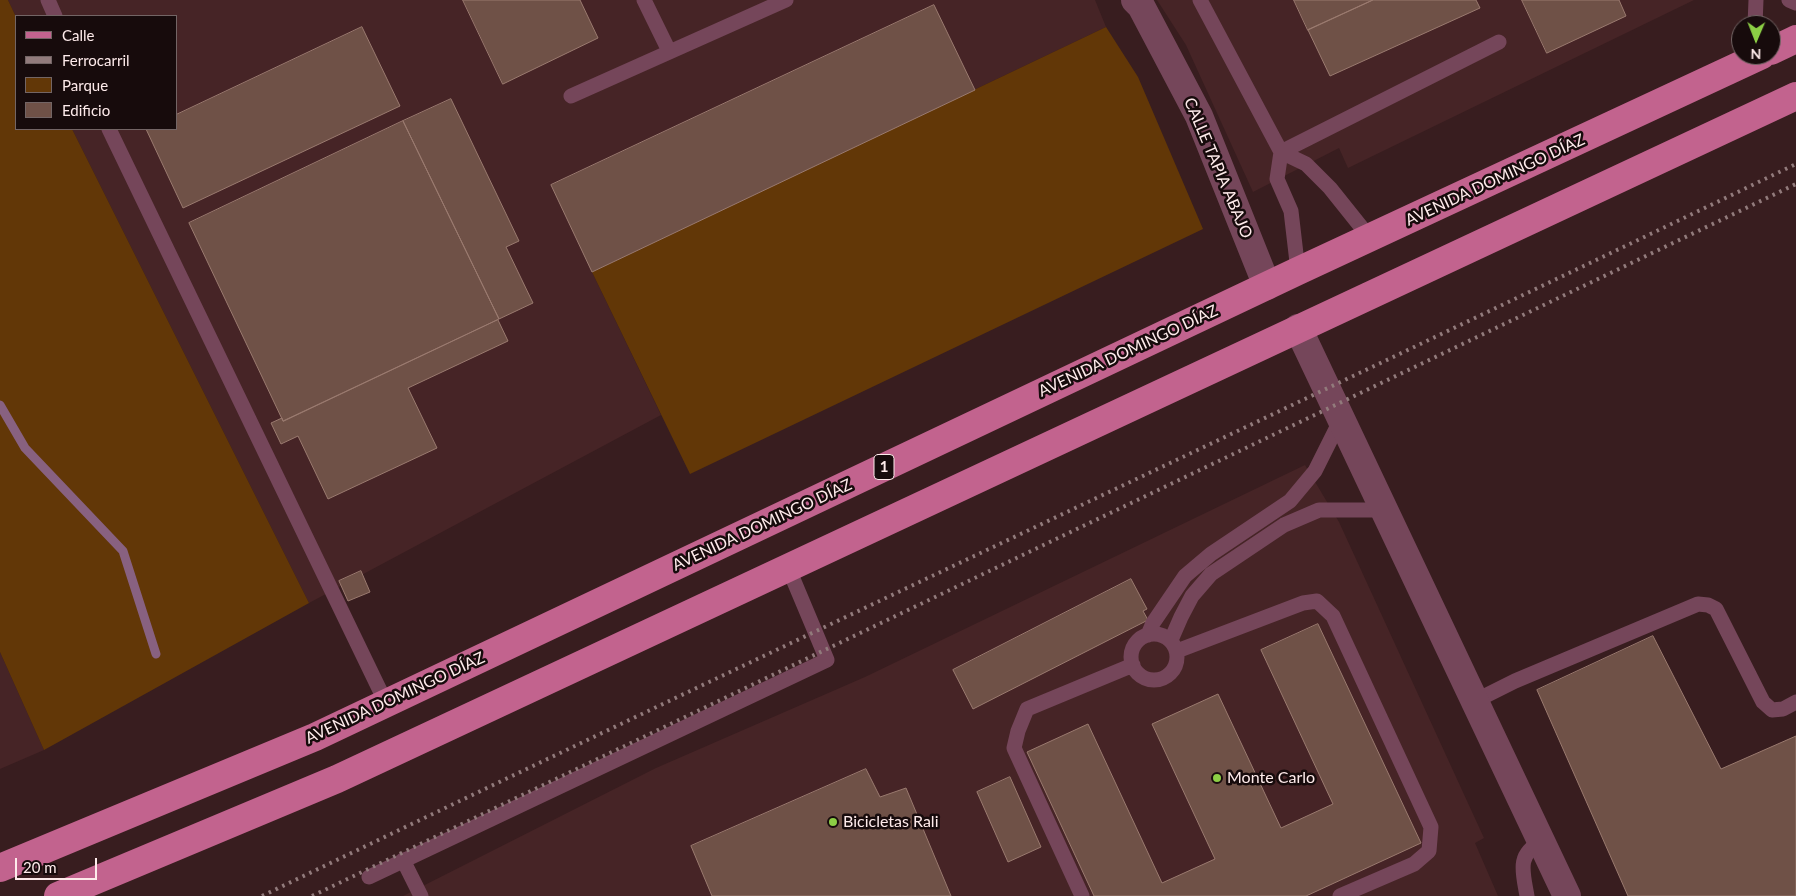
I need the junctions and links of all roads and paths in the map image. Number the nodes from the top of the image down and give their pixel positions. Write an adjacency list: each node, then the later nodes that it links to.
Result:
1 (48, 0): 9 (lane)
2 (644, 0): 14 (lane)
3 (786, 0): 14 (lane)
4 (1135, 0): 22 (street, CALLE TAPIA ABAJO)
5 (1200, 0): 19 (lane)
6 (1756, 0): 10 (lane)
7 (1789, 0): 8 (lane)
8 (1796, 3)
9 (55, 15)
10 (1755, 15)
11 (1796, 39): 13 (main road)
12 (1499, 42): 19 (lane)
13 (1781, 46)
14 (669, 51): 16 (lane)
15 (1736, 65): 20 (main road, AVENIDA DOMINGO DÍAZ / 1)
16 (571, 96)
17 (1796, 96): 23 (main road)
18 (110, 130): 32 (lane)
19 (1281, 152): 20 (lane); 21 (lane)
20 (1370, 238): 21 (main road, AVENIDA DOMINGO DÍAZ / 1)
21 (1298, 271): 22 (main road, AVENIDA DOMINGO DÍAZ / 1)
22 (1266, 286): 32 (main road, AVENIDA DOMINGO DÍAZ / 1)
23 (1298, 328): 24 (street); 26 (main road)
24 (1341, 418): 25 (street); 27 (lane)
25 (1383, 510): 28 (lane); 30 (street)
26 (788, 567): 34 (lane); 37 (main road)
27 (1148, 634): 28 (lane); 29 (lane)
28 (1174, 646): 29 (lane); 40 (lane)
29 (1133, 665): 39 (lane)
30 (1475, 702): 31 (lane); 33 (street)
31 (1796, 702)
32 (386, 703): 35 (main road, AVENIDA DOMINGO DÍAZ / 1)
33 (1541, 842): 41 (lane); 42 (street)
34 (403, 860): 36 (lane); 38 (lane)
35 (0, 868)
36 (369, 877)
37 (58, 896)
38 (421, 896)
39 (1082, 896)
40 (1340, 896)
41 (1527, 896)
42 (1567, 896)

